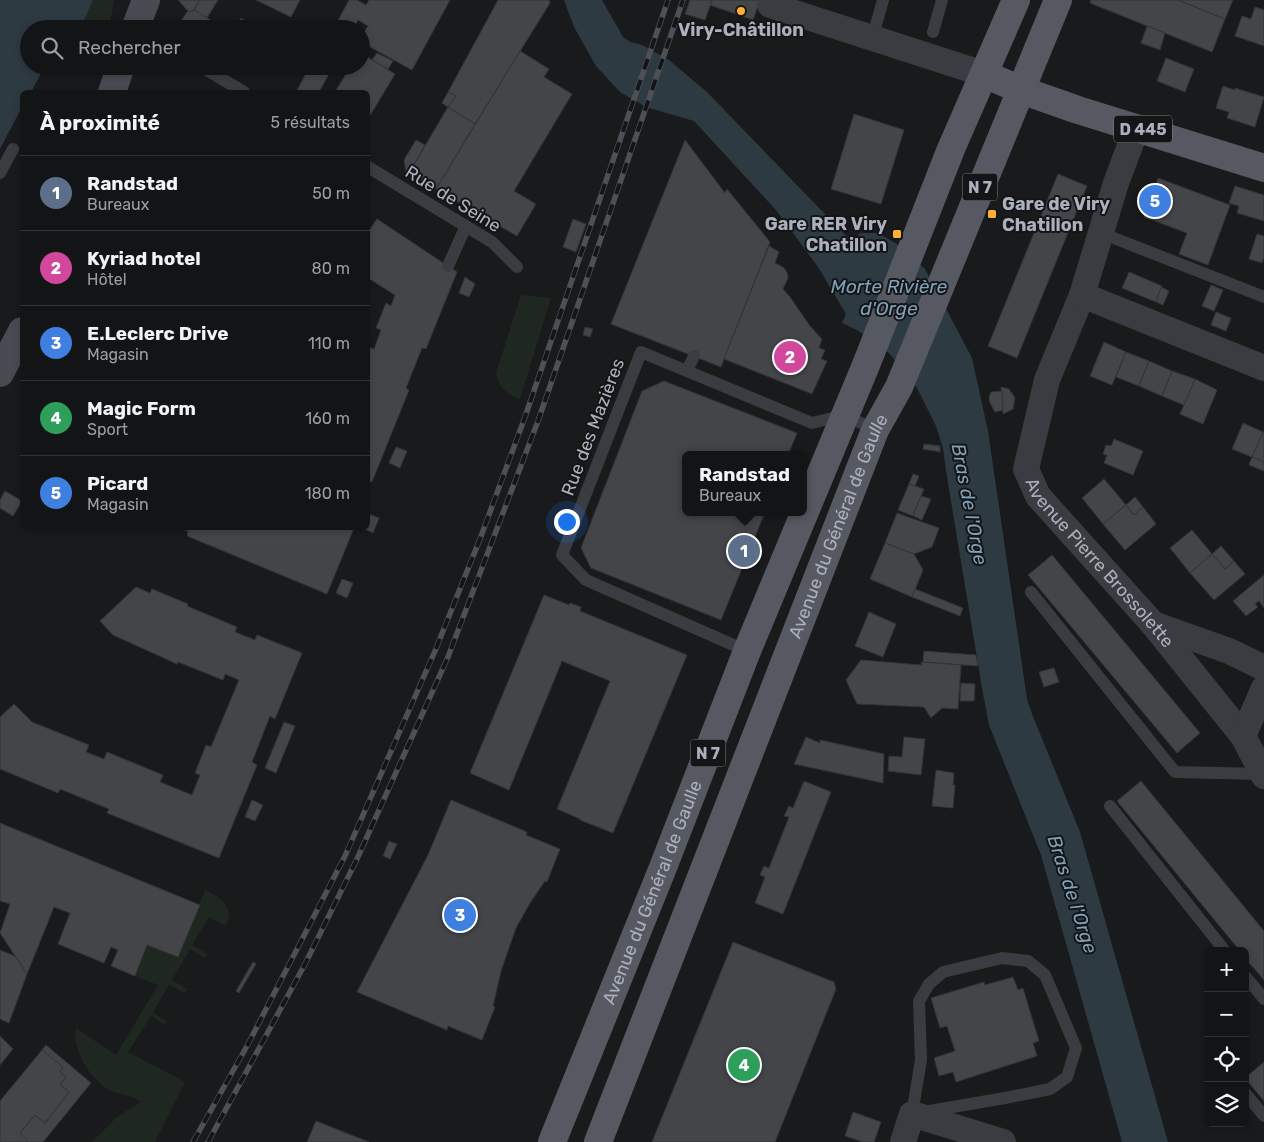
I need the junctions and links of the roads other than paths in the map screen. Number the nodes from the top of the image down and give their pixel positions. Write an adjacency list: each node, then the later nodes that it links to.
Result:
1 (146, 0): 7 (main road)
2 (883, 0): 9 (lane)
3 (942, 0): 8 (lane)
4 (1016, 0): 10 (main road, N 7)
5 (1058, 0): 15 (main road, N 7)
6 (770, 3): 9 (street)
7 (139, 20)
8 (933, 32)
9 (872, 39): 10 (street)
10 (984, 74): 15 (main road); 32 (main road, Avenue du Général de Gaulle / N 7)
11 (118, 75): 13 (main road)
12 (215, 75): 14 (lane)
13 (113, 90)
14 (241, 90)
15 (1021, 90): 16 (main road, D 445); 33 (main road, Avenue du Général de Gaulle / N 7)
16 (1137, 127): 19 (main road, D 445); 22 (street, Avenue Pierre Brossolette)
17 (13, 149): 20 (lane)
18 (370, 168): 21 (lane, Rue de Seine)
19 (1264, 168)
20 (0, 173)
21 (466, 226): 23 (lane); 24 (lane, Rue de Seine)
22 (1101, 233): 25 (street, Avenue Pierre Brossolette); 26 (lane)
23 (448, 266)
24 (517, 267)
25 (1082, 295): 29 (street); 37 (street, Avenue Pierre Brossolette)
26 (1264, 297)
27 (20, 335): 31 (main road)
28 (694, 356): 30 (lane)
29 (1264, 368)
30 (686, 371): 32 (lane, Rue des Mazières); 38 (lane, Rue des Mazières)
31 (0, 373)
32 (845, 415): 33 (lane); 34 (main road, Avenue du Général de Gaulle / N 7)
33 (875, 430): 51 (main road, Avenue du Général de Gaulle / N 7)
34 (807, 507)
35 (803, 516): 38 (main road, Avenue du Général de Gaulle / N 7)
36 (1031, 592): 42 (lane)
37 (1153, 624): 39 (street); 41 (street, Avenue Pierre Brossolette)
38 (747, 651): 50 (main road, Avenue du Général de Gaulle / N 7)
39 (1264, 668)
40 (1264, 688): 41 (street)
41 (1243, 736): 42 (street, Avenue Pierre Brossolette)
42 (1264, 775)
43 (1110, 806): 44 (lane)
44 (1222, 947)
45 (1249, 981): 46 (lane)
46 (1264, 999)
47 (1249, 1098): 49 (lane)
48 (912, 1114): 48 (lane); 52 (street); 53 (street)
49 (1264, 1116)
50 (552, 1142)
51 (598, 1142)
52 (903, 1142)
53 (1003, 1142)

